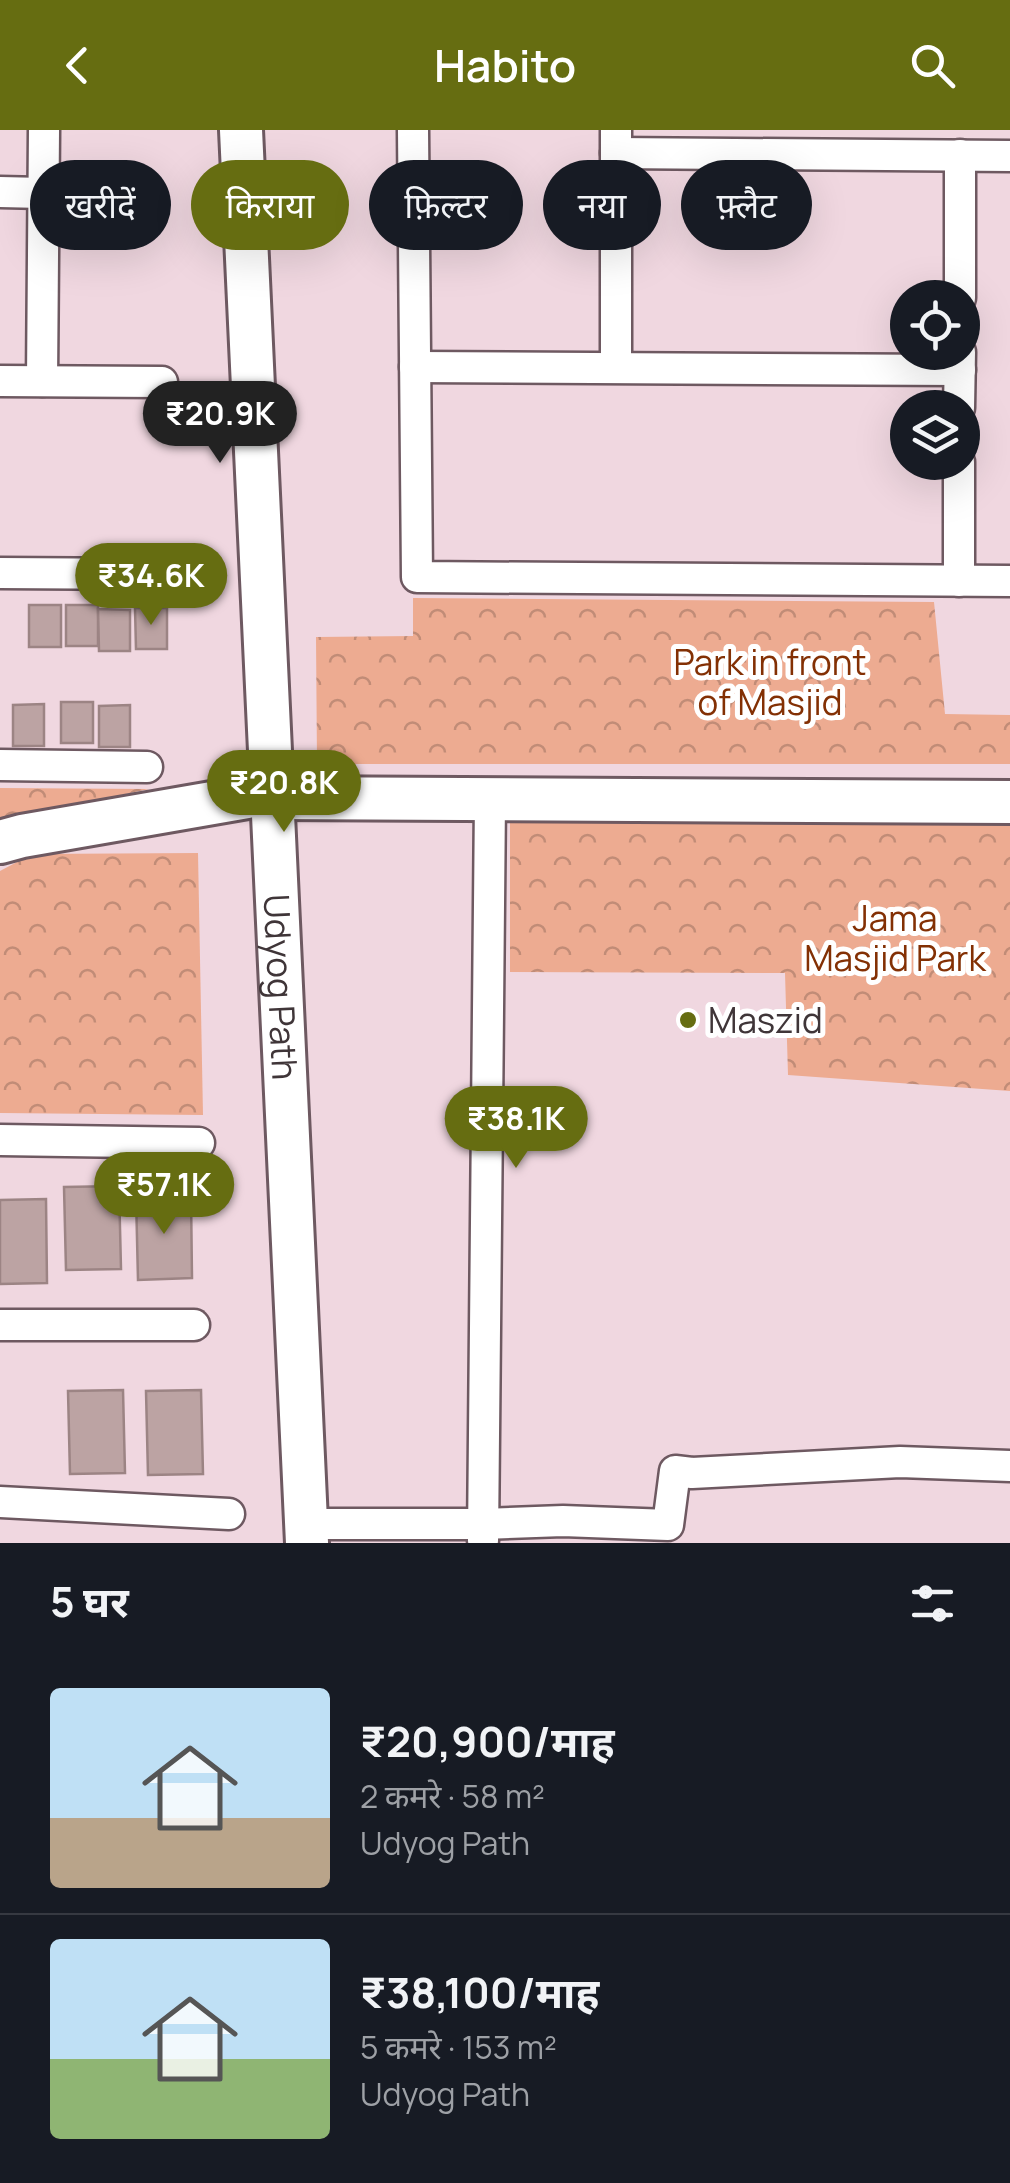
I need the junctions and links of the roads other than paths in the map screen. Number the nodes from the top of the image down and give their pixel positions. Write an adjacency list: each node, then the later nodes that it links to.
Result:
1 (44, 130): 8 (street)
2 (216, 130): 26 (main road, Udyog Path)
3 (241, 130): 26 (main road, Udyog Path)
4 (413, 130): 14 (street)
5 (616, 142): 6 (street); 15 (street)
6 (960, 155): 7 (street); 12 (street)
7 (1010, 156)
8 (44, 160)
9 (0, 192): 10 (street)
10 (30, 193)
11 (43, 250): 17 (street)
12 (960, 280)
13 (890, 362): 15 (street)
14 (415, 367): 15 (street); 22 (street)
15 (616, 368)
16 (0, 381): 17 (street)
17 (42, 381): 18 (street)
18 (162, 382)
19 (960, 480): 22 (street)
20 (0, 573): 21 (street)
21 (154, 574)
22 (959, 580): 23 (street)
23 (1010, 581)
24 (0, 766): 25 (street)
25 (147, 767)
26 (259, 798): 27 (main road); 29 (main road); 38 (main road, Udyog Path)
27 (490, 799): 28 (main road); 37 (street)
28 (1010, 802)
29 (0, 842)
30 (0, 1140): 31 (street)
31 (199, 1143)
32 (0, 1325): 33 (street)
33 (194, 1325)
34 (1010, 1466): 37 (street)
35 (0, 1502): 36 (street)
36 (228, 1514)
37 (483, 1533): 38 (street)
38 (297, 1537)

